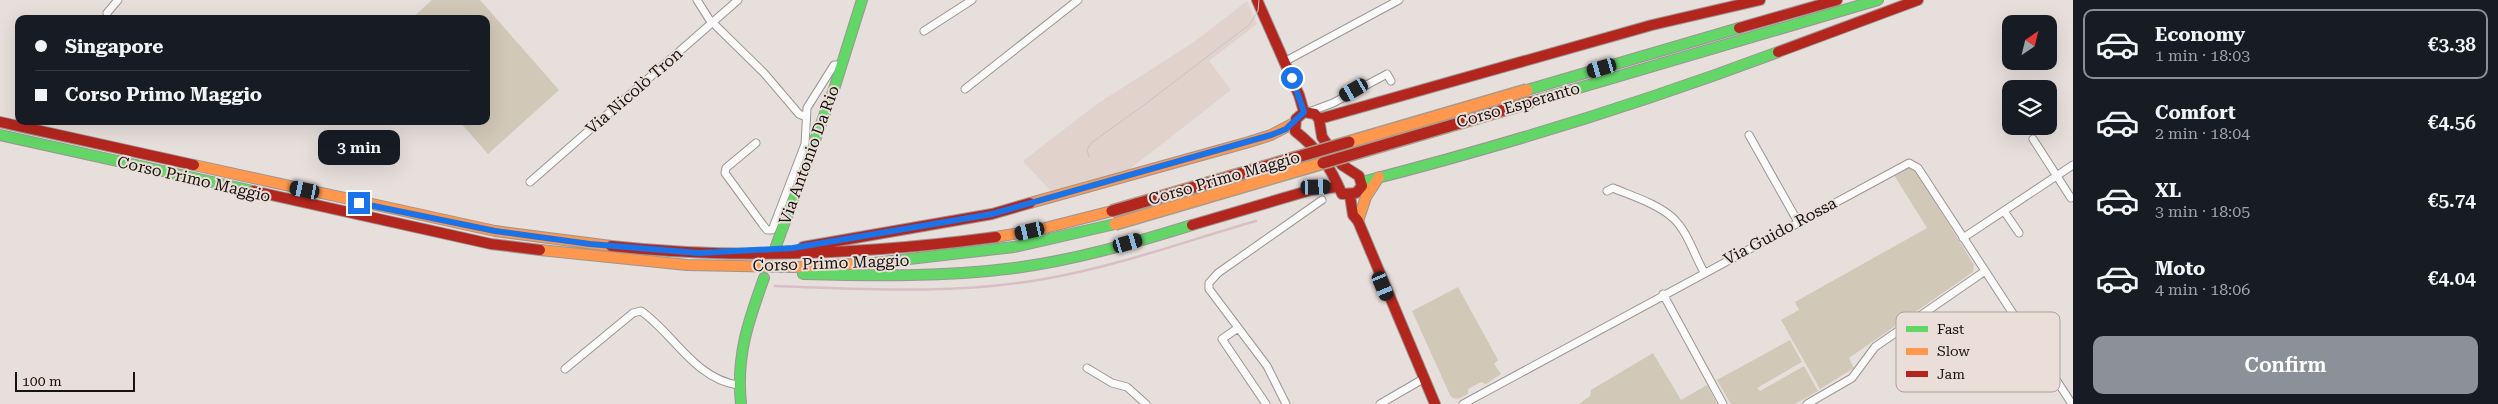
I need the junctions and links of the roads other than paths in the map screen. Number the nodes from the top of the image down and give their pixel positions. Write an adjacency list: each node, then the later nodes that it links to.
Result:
1 (118, 0): 13 (street)
2 (697, 0): 14 (street)
3 (738, 0): 14 (street, Via Nicolò Tron)
4 (862, 0): 17 (main road, Via Antonio Da Rio)
5 (972, 0): 15 (street)
6 (1078, 0): 19 (street)
7 (1257, 0): 16 (main road)
8 (1398, 0): 16 (street)
9 (1760, 0): 22 (main road)
10 (1837, 0): 29 (main road, Corso Esperanto, bridge)
11 (1878, 0): 30 (main road, Corso Esperanto, bridge)
12 (1918, 0): 33 (main road)
13 (107, 13)
14 (713, 22): 21 (street); 34 (street, Via Nicolò Tron)
15 (924, 31)
16 (1284, 62): 20 (main road)
17 (842, 65): 21 (street, Via Antonio Da Rio); 46 (main road, Via Antonio Da Rio)
18 (1391, 81): 20 (street)
19 (965, 89)
20 (1306, 112): 22 (main road); 24 (main road)
21 (806, 116): 28 (street, Via Antonio Da Rio)
22 (1319, 119): 35 (main road)
23 (0, 122): 47 (main road, Corso Primo Maggio)
24 (1294, 123): 36 (main road); 47 (main road)
25 (0, 135): 48 (main road, Corso Primo Maggio)
26 (1749, 136): 43 (street)
27 (2033, 140): 32 (street)
28 (756, 143)
29 (1325, 149): 47 (main road, Corso Primo Maggio, bridge)
30 (1332, 160): 48 (main road, Corso Primo Maggio, bridge)
31 (2073, 165): 32 (street)
32 (2057, 176): 39 (street); 41 (street)
33 (1379, 177): 35 (main road); 42 (main road)
34 (530, 182)
35 (1362, 182): 38 (main road)
36 (1338, 187): 38 (main road); 48 (main road)
37 (1607, 191): 50 (street)
38 (1350, 196): 42 (main road)
39 (2071, 198)
40 (1322, 200): 55 (street)
41 (2004, 211): 44 (street); 45 (street)
42 (1358, 221): 59 (main road)
43 (1798, 222): 45 (street, Via Guido Rossa); 50 (street, Via Guido Rossa)
44 (2019, 233)
45 (1963, 238): 49 (street)
46 (776, 246)
47 (699, 253)
48 (701, 265)
49 (1985, 271): 53 (street); 54 (street)
50 (1704, 272): 52 (street, Via Guido Rossa)
51 (764, 278): 60 (main road)
52 (1663, 294): 68 (street, Via Guido Rossa); 69 (street)
53 (1925, 312)
54 (2012, 312)
55 (1238, 328): 64 (street); 65 (street)
56 (1896, 334): 70 (street)
57 (1087, 368): 63 (street)
58 (565, 369): 60 (street)
59 (1423, 379): 66 (street); 67 (main road)
60 (738, 385): 62 (main road)
61 (2060, 386): 71 (street)
62 (741, 404)
63 (1146, 404)
64 (1266, 404)
65 (1284, 404)
66 (1380, 404)
67 (1435, 404)
68 (1463, 404)
69 (1724, 404)
70 (1807, 404)
71 (2072, 404)

